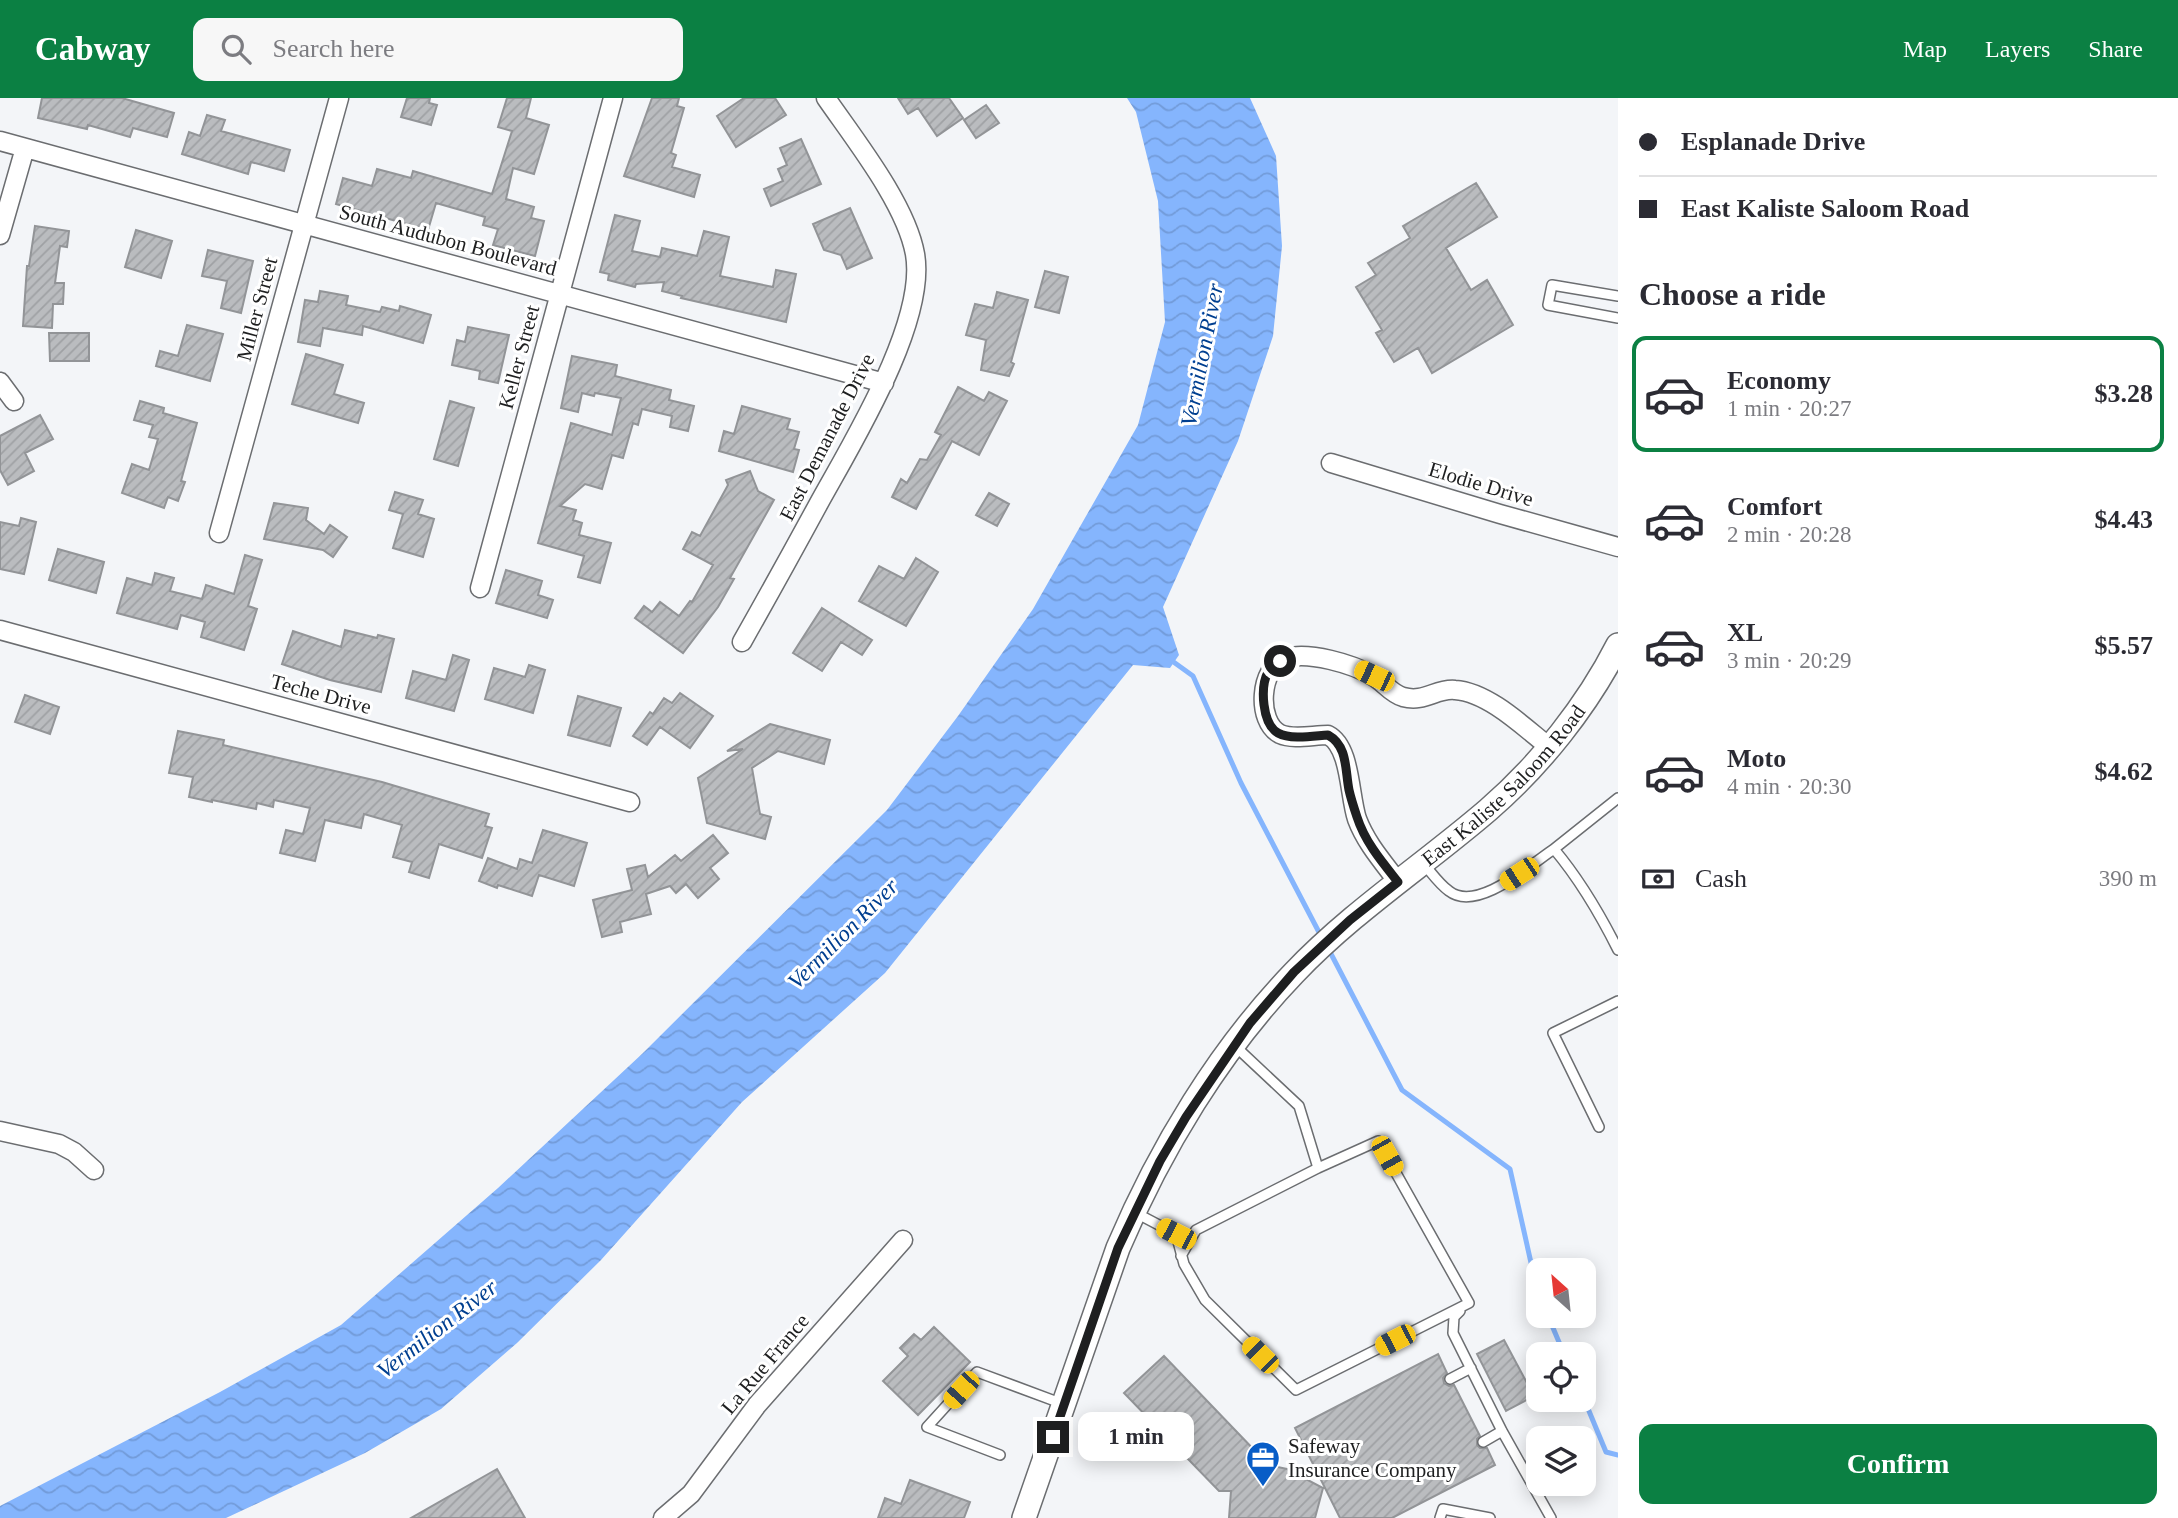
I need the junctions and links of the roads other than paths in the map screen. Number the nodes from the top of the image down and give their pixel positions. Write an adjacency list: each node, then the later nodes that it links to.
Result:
1 (339, 98): 6 (street, Miller Street)
2 (613, 98): 8 (street, Keller Street)
3 (826, 98): 12 (street, East Demanade Drive)
4 (0, 141): 5 (street, South Audubon Boulevard)
5 (25, 148): 6 (street, South Audubon Boulevard); 7 (street)
6 (304, 225): 8 (street, South Audubon Boulevard); 15 (street, Miller Street)
7 (0, 235)
8 (560, 294): 12 (street, South Audubon Boulevard); 17 (street, Keller Street)
9 (1618, 296): 10 (lane)
10 (1618, 318)
11 (0, 382): 13 (street)
12 (884, 383): 19 (street, East Demanade Drive)
13 (14, 401)
14 (1331, 463): 16 (street, Elodie Drive)
15 (219, 533)
16 (1618, 547)
17 (480, 588)
18 (0, 630): 23 (street, Teche Drive)
19 (742, 642)
20 (1617, 650): 21 (main road, East Kaliste Saloom Road)
21 (1549, 747): 25 (main road, East Kaliste Saloom Road); 26 (street)
22 (1618, 798): 24 (lane)
23 (630, 802)
24 (1554, 849): 25 (lane); 27 (lane)
25 (1423, 863): 26 (main road, East Kaliste Saloom Road)
26 (1398, 882): 29 (main road, East Kaliste Saloom Road)
27 (1618, 950)
28 (1618, 1000): 30 (lane)
29 (1234, 1045): 32 (lane); 34 (main road, East Kaliste Saloom Road)
30 (1599, 1128)
31 (0, 1131): 33 (street)
32 (1318, 1168): 36 (lane); 37 (lane)
33 (94, 1170)
34 (1134, 1212): 36 (lane); 40 (main road, East Kaliste Saloom Road)
35 (903, 1240): 44 (street, La Rue France)
36 (1181, 1256): 37 (lane)
37 (1469, 1303): 38 (lane)
38 (1471, 1368): 39 (lane); 41 (lane)
39 (1450, 1379)
40 (1064, 1405): 43 (lane); 45 (main road, East Kaliste Saloom Road)
41 (1503, 1432): 42 (lane); 48 (lane)
42 (1483, 1442)
43 (1000, 1455)
44 (674, 1515)
45 (1024, 1518)
46 (1440, 1518): 47 (lane)
47 (1490, 1518)
48 (1552, 1518)

